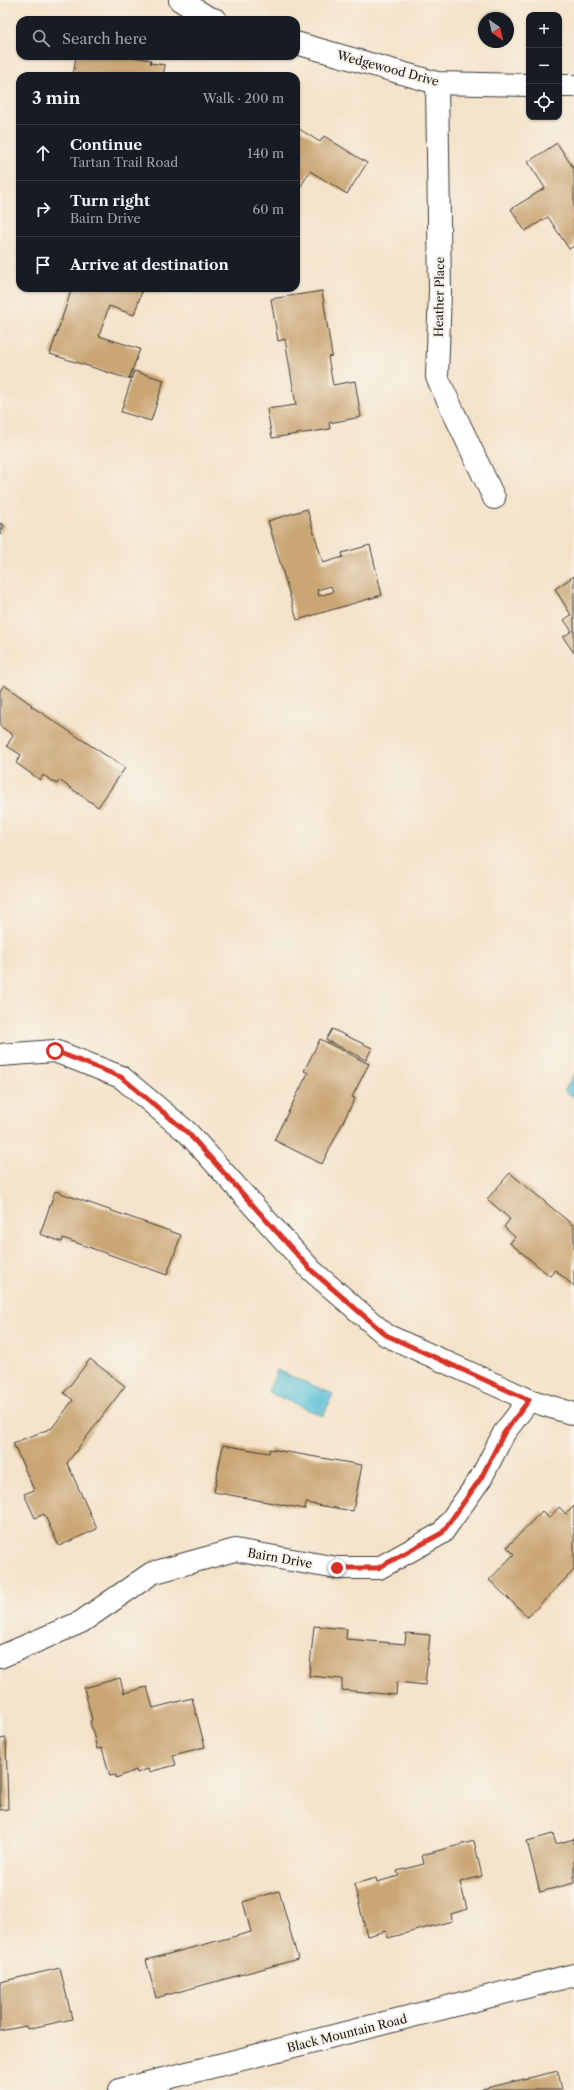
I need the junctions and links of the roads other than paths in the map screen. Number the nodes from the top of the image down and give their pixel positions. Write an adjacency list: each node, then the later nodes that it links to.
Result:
1 (180, 0): 2 (street)
2 (205, 16)
3 (300, 44): 4 (street, Wedgewood Drive)
4 (437, 83): 5 (street, Wedgewood Drive); 8 (street, Heather Place)
5 (526, 85)
6 (562, 86): 7 (street)
7 (574, 86)
8 (494, 498)
9 (0, 1055): 10 (street)
10 (529, 1400): 11 (street); 12 (street, Bairn Drive)
11 (574, 1414)
12 (0, 1658)
13 (574, 1975): 14 (street, Black Mountain Road)
14 (120, 2090)

